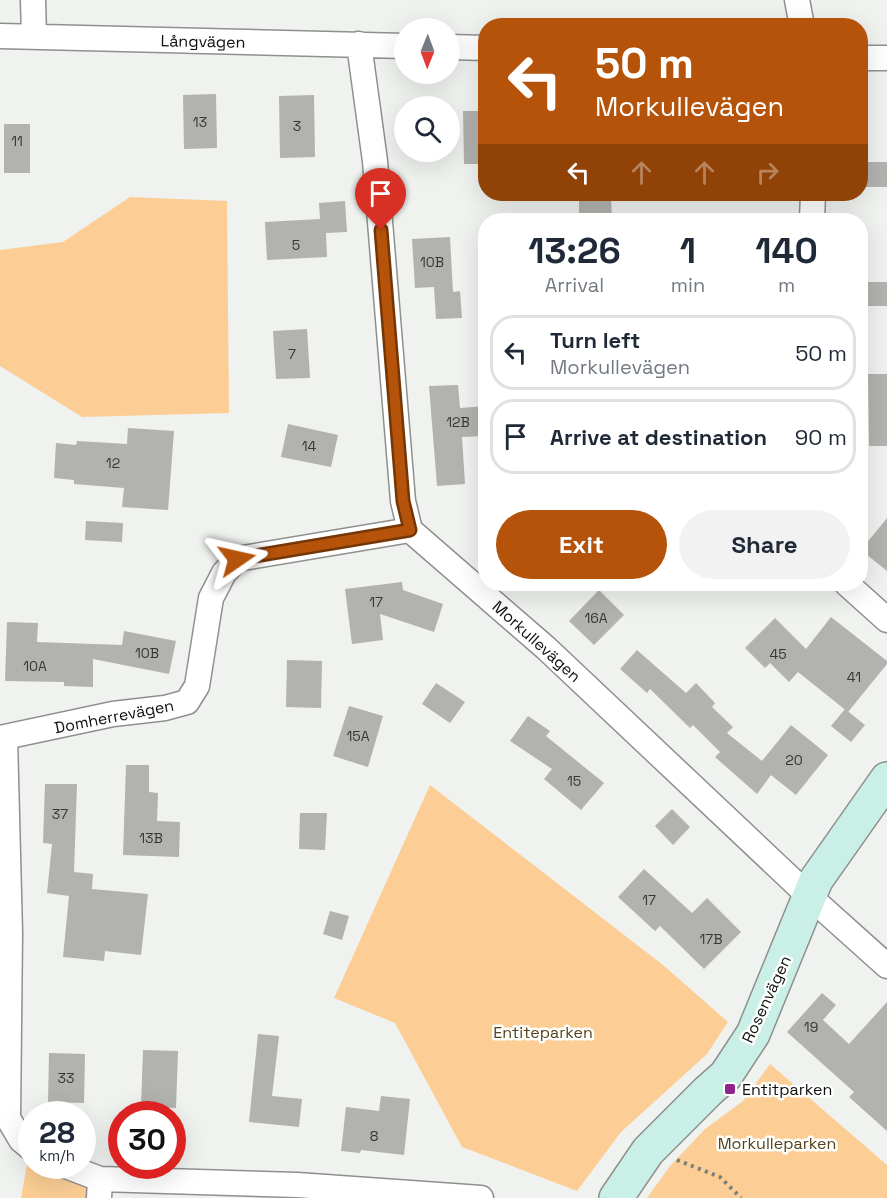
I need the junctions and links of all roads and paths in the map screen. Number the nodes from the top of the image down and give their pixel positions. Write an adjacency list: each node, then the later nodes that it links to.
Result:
1 (33, 0): 5 (street)
2 (796, 0): 3 (street)
3 (800, 18)
4 (0, 36): 5 (street, Långvägen)
5 (34, 37): 6 (street, Långvägen)
6 (359, 44): 7 (street, Långvägen); 12 (street)
7 (394, 45)
8 (460, 47): 9 (street)
9 (478, 48)
10 (868, 58): 11 (street)
11 (887, 58)
12 (410, 530): 13 (street, Morkullevägen); 17 (street, Domherrevägen)
13 (478, 589)
14 (480, 591): 19 (street, Morkullevägen)
15 (855, 591): 16 (street)
16 (887, 620)
17 (3, 738): 21 (street)
18 (887, 779): 19 (street, Rosenvägen)
19 (810, 897): 20 (street, Morkullevägen); 22 (street, Rosenvägen)
20 (887, 966)
21 (18, 1135)
22 (648, 1150): 26 (street, Rosenvägen); 27 (path)
23 (86, 1179): 24 (street)
24 (100, 1188): 25 (street)
25 (481, 1198)
26 (616, 1198)
27 (741, 1198)

